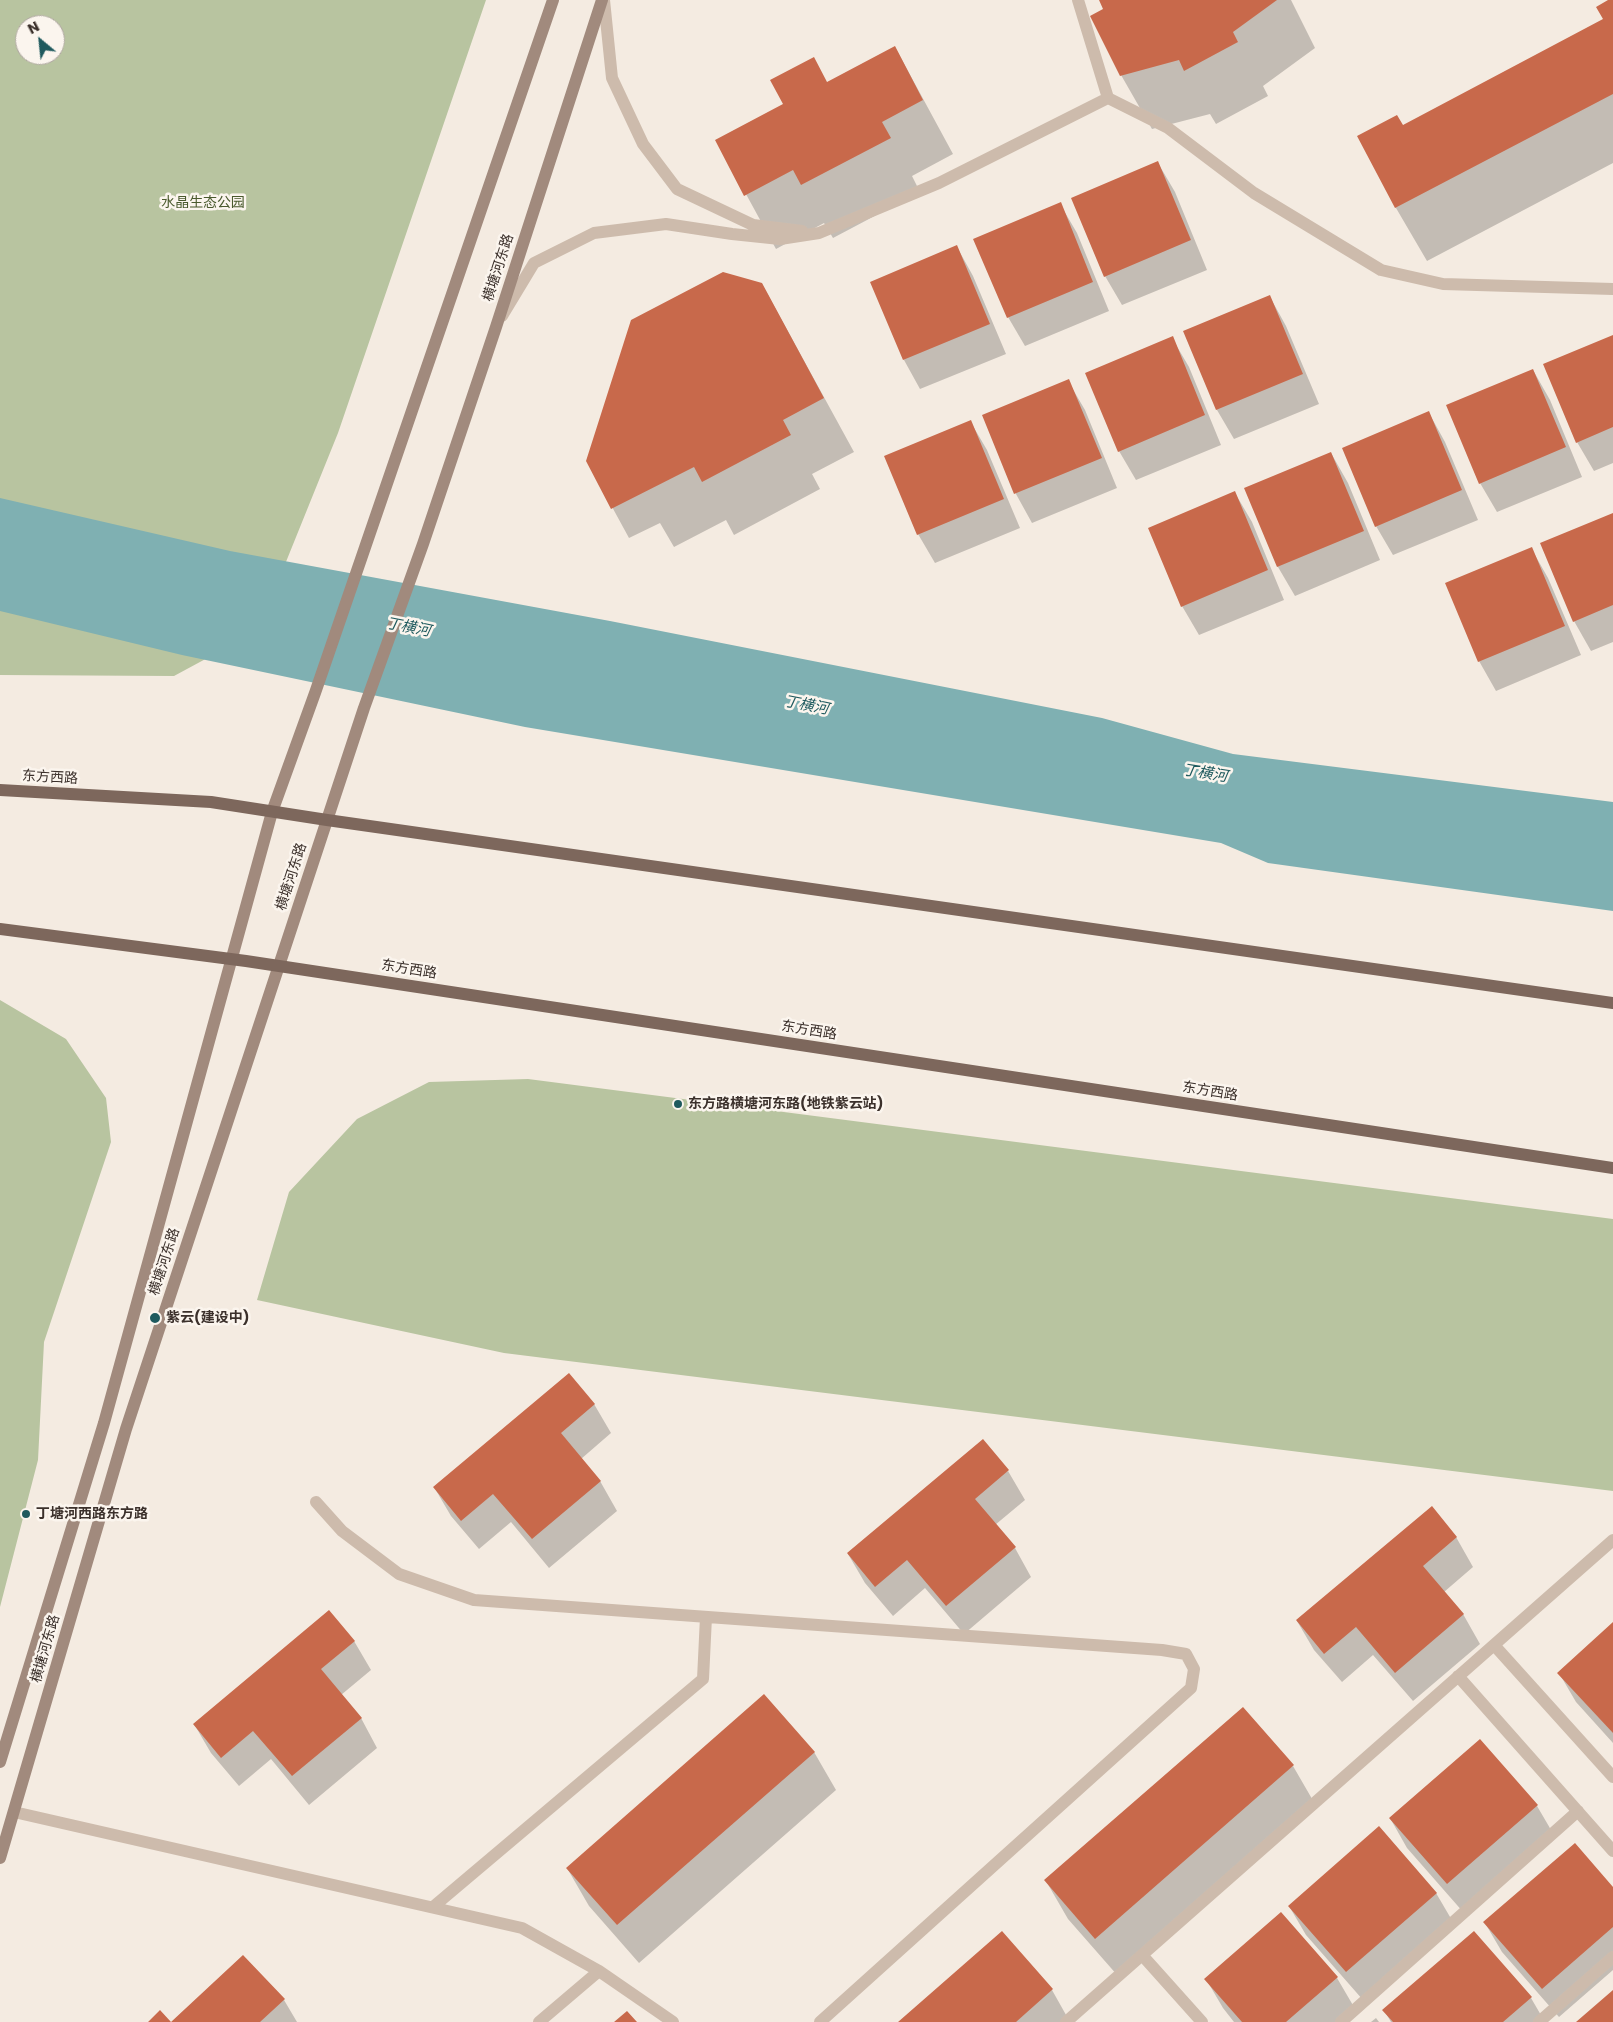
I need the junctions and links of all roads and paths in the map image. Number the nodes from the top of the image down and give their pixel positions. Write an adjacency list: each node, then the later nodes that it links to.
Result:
1 (553, 0): 9 (main road, 横塘河东路)
2 (603, 0): 5 (lane); 7 (main road, 横塘河东路)
3 (1078, 0): 4 (lane)
4 (1108, 98): 5 (lane); 6 (lane)
5 (819, 233): 7 (lane)
6 (1613, 289)
7 (496, 326): 10 (main road, 横塘河东路)
8 (0, 790): 9 (main road, 东方西路)
9 (272, 812): 10 (main road, 东方西路); 12 (main road, 横塘河东路)
10 (327, 820): 13 (main road, 横塘河东路); 14 (main road, 东方西路)
11 (0, 930): 12 (main road, 东方西路)
12 (231, 959): 13 (main road, 东方西路); 21 (main road, 横塘河东路)
13 (278, 966): 15 (main road, 东方西路); 24 (main road, 横塘河东路)
14 (1613, 1003)
15 (1613, 1168)
16 (316, 1502): 18 (lane)
17 (1613, 1540): 19 (lane)
18 (706, 1617): 27 (lane); 33 (lane)
19 (1494, 1644): 20 (lane); 22 (lane)
20 (1458, 1676): 23 (lane); 28 (lane)
21 (0, 1762)
22 (1611, 1772)
23 (1578, 1811): 25 (lane); 36 (lane)
24 (14, 1812): 26 (main road, 横塘河东路); 27 (lane)
25 (1613, 1852)
26 (0, 1858)
27 (433, 1907): 30 (lane)
28 (1142, 1955): 34 (lane); 35 (lane)
29 (1613, 1957): 37 (lane)
30 (599, 1971): 31 (lane); 32 (lane)
31 (539, 2022)
32 (673, 2022)
33 (820, 2022)
34 (1066, 2022)
35 (1202, 2022)
36 (1341, 2022)
37 (1539, 2022)

